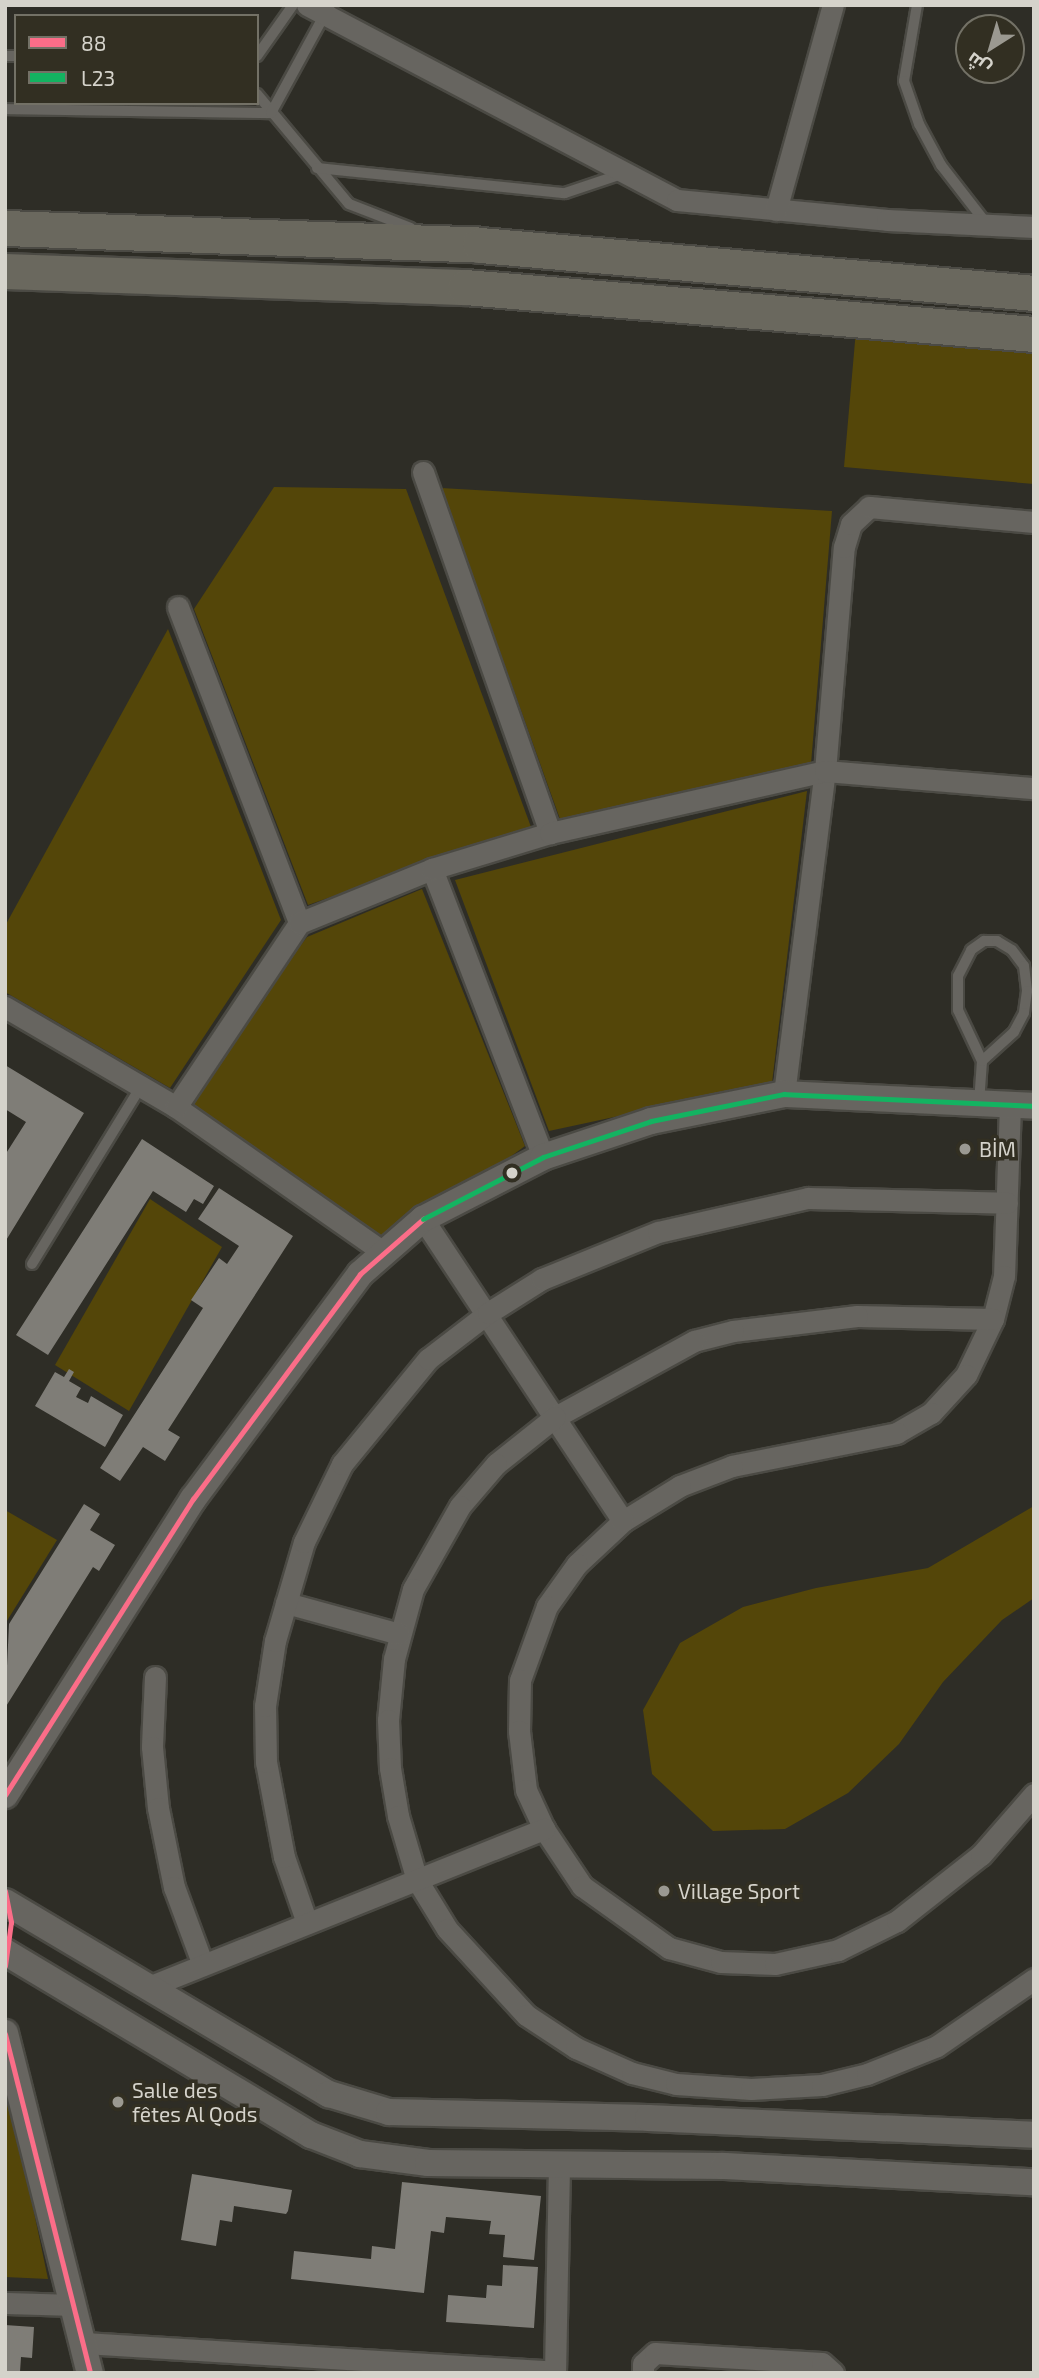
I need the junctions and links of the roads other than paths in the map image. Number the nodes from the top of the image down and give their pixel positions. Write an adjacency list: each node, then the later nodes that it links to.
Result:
1 (293, 5): 6 (lane)
2 (307, 5): 5 (street)
3 (832, 5): 12 (street)
4 (917, 5): 13 (lane)
5 (329, 11): 9 (lane); 11 (street)
6 (259, 53)
7 (259, 97): 9 (lane)
8 (5, 109): 9 (lane)
9 (271, 113): 10 (lane)
10 (317, 167): 11 (lane); 16 (lane)
11 (625, 173): 12 (street)
12 (776, 210): 13 (street)
13 (986, 223): 14 (street)
14 (1034, 227)
15 (5, 228): 16 (highway)
16 (464, 244): 18 (highway)
17 (5, 271): 19 (highway)
18 (1034, 293)
19 (1034, 334)
20 (423, 472): 25 (street)
21 (1034, 522): 23 (street)
22 (178, 607): 27 (street)
23 (825, 771): 24 (street); 25 (street); 31 (street)
24 (1034, 788)
25 (550, 833): 26 (street)
26 (432, 869): 27 (street); 35 (street)
27 (299, 923): 34 (street)
28 (5, 1007): 30 (street)
29 (982, 1061): 29 (lane); 32 (lane)
30 (141, 1086): 34 (street); 39 (lane)
31 (784, 1094): 32 (street); 35 (street)
32 (979, 1103): 33 (street)
33 (1022, 1106): 36 (street)
34 (176, 1107): 38 (street)
35 (543, 1157): 37 (street)
36 (1007, 1203): 40 (street); 41 (street)
37 (423, 1219): 38 (street); 40 (street)
38 (383, 1252): 48 (street)
39 (32, 1264)
40 (488, 1313): 42 (street); 44 (street)
41 (993, 1320): 42 (street); 43 (street)
42 (555, 1417): 43 (street); 45 (street)
43 (623, 1521): 49 (street)
44 (286, 1604): 45 (street); 52 (street)
45 (399, 1633): 50 (street)
46 (155, 1677): 54 (street)
47 (1034, 1794): 49 (street)
48 (5, 1795)
49 (544, 1829): 50 (street)
50 (417, 1880): 52 (street); 55 (street)
51 (6, 1899): 53 (street); 56 (street)
52 (307, 1923): 54 (street)
53 (6, 1958): 59 (street)
54 (203, 1965): 56 (street)
55 (1034, 1979)
56 (146, 1987): 58 (street)
57 (5, 2033): 62 (street)
58 (1034, 2135)
59 (559, 2164): 60 (street); 64 (street)
60 (1034, 2182)
61 (5, 2303): 62 (street)
62 (73, 2305): 63 (street)
63 (84, 2343): 64 (street); 65 (street)
64 (555, 2372)
65 (90, 2373)
66 (643, 2373): 67 (street)
67 (833, 2373)

